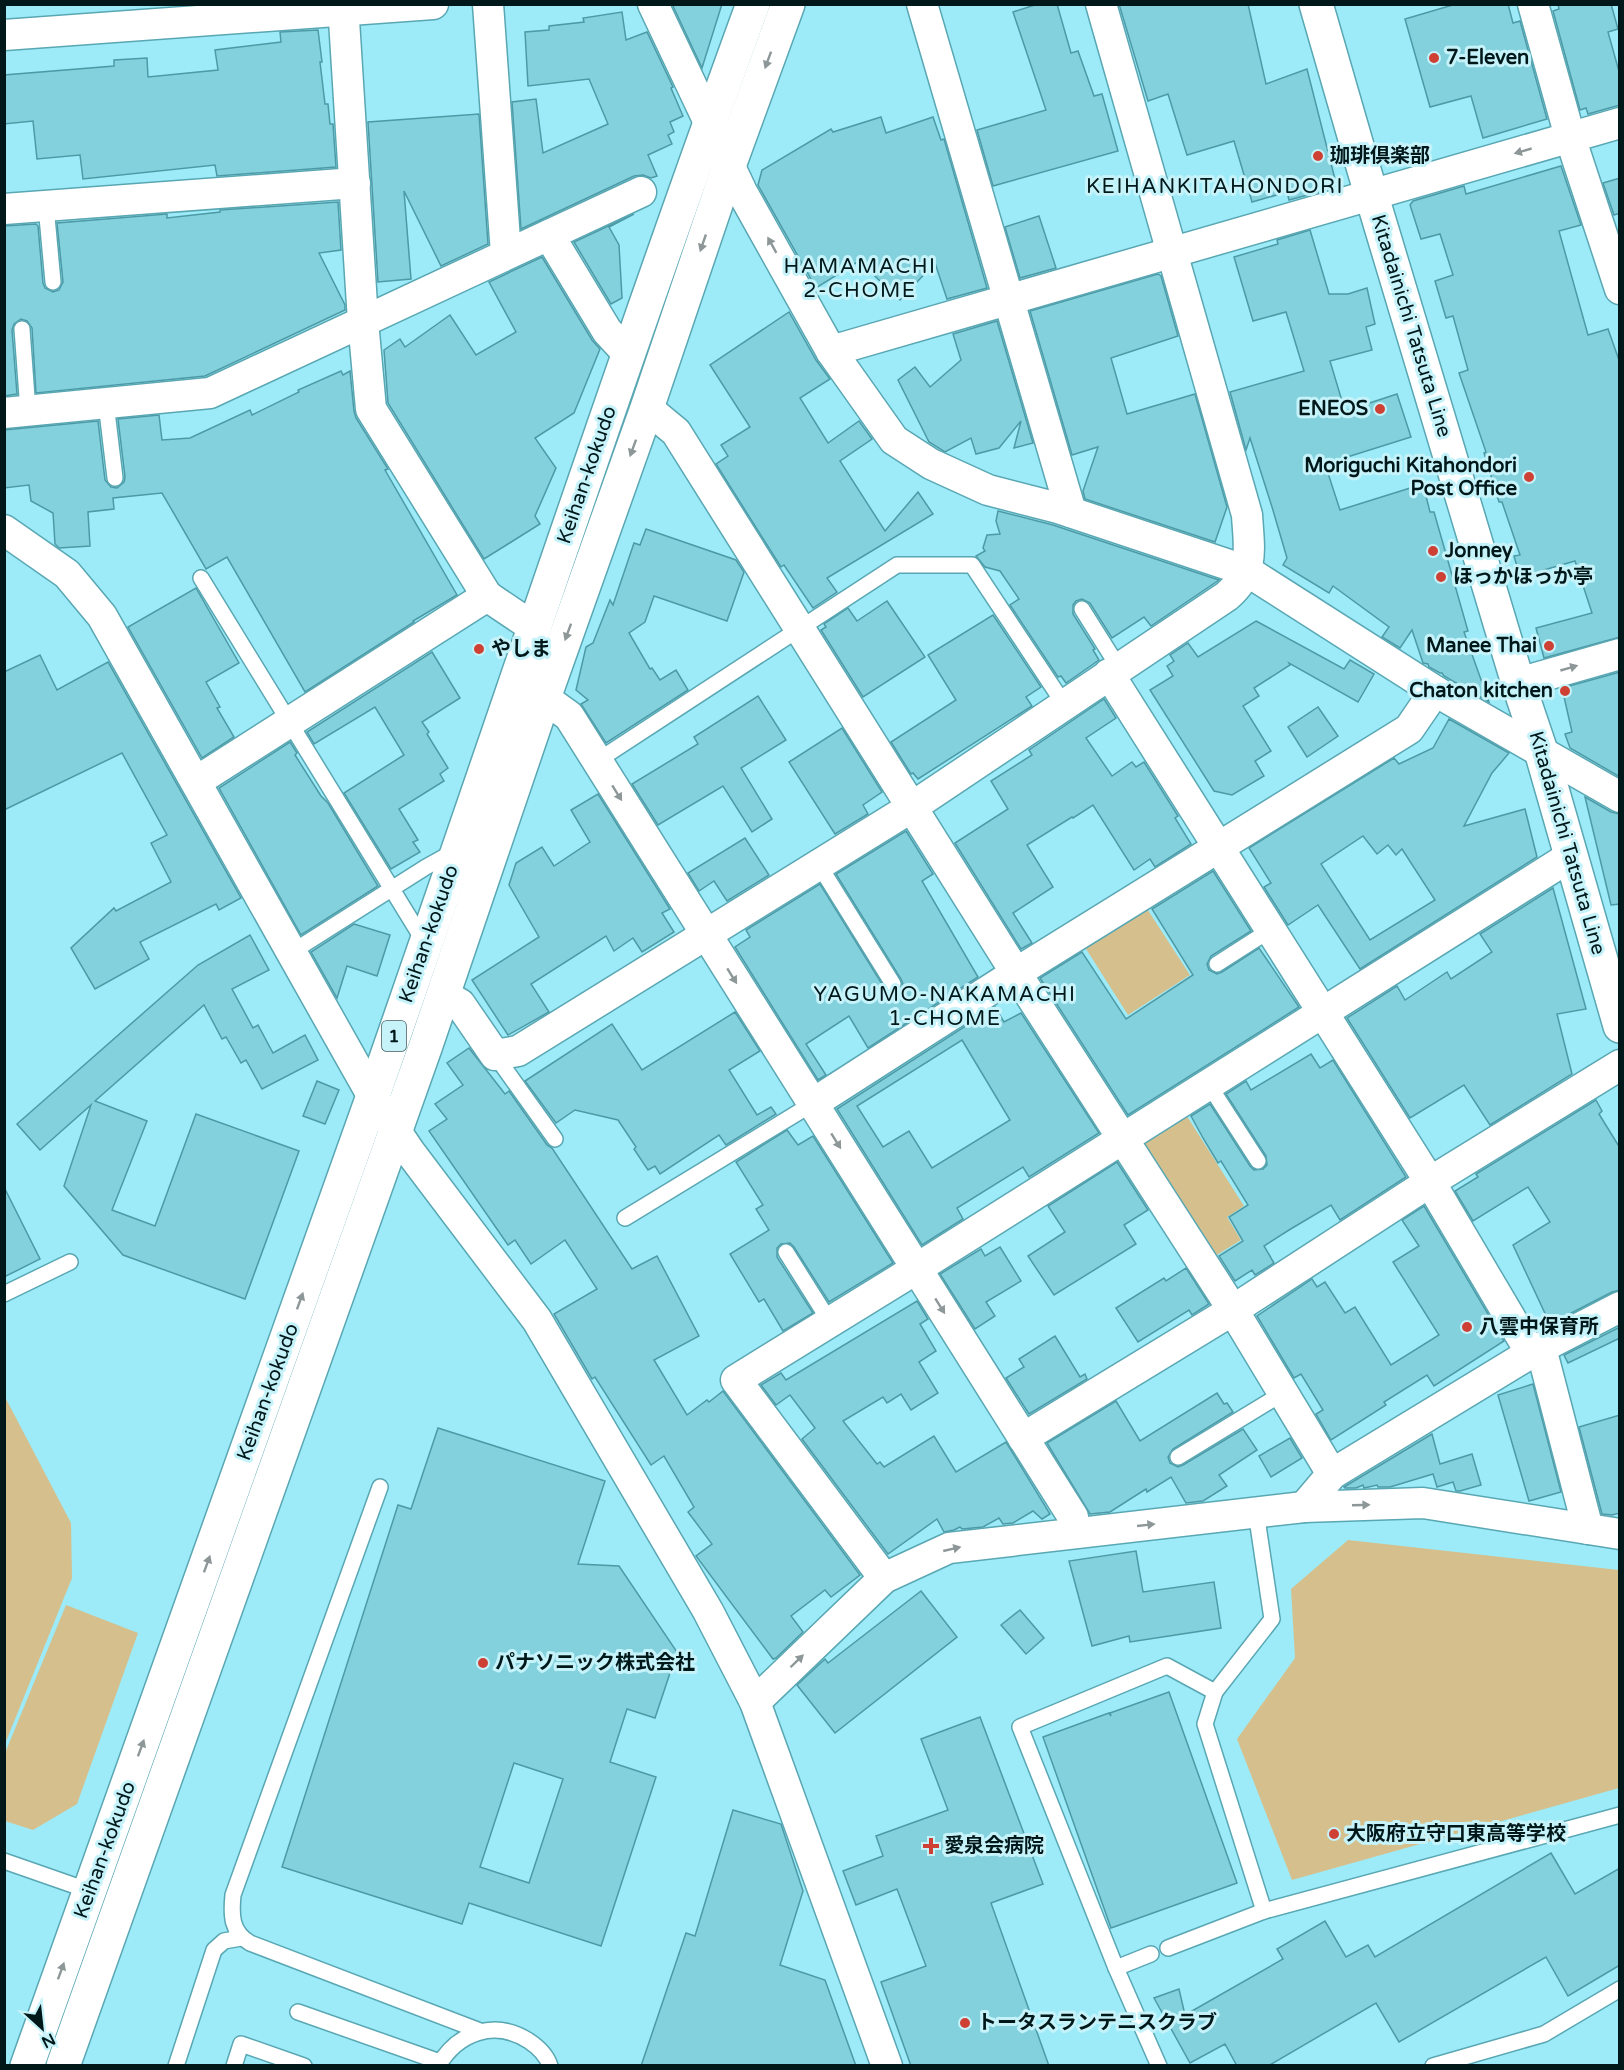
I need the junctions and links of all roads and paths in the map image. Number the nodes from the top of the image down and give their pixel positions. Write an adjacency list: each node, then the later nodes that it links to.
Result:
1 (433, 4): 10 (street)
2 (488, 4): 23 (street)
3 (653, 4): 12 (street)
4 (753, 4): 12 (main road, Keihan-kokudo / 1)
5 (788, 4): 15 (main road, Keihan-kokudo / 1, one-way to 15)
6 (922, 4): 26 (street)
7 (1101, 4): 22 (street)
8 (1316, 4): 18 (main road, Kitadainichi Tatsuta Line)
9 (1533, 4): 14 (street)
10 (343, 8): 11 (street); 16 (street)
11 (4, 35)
12 (710, 123): 15 (street); 30 (main road, Keihan-kokudo / 1)
13 (1620, 123): 14 (street)
14 (1570, 137): 18 (street, one-way to 18); 25 (street)
15 (730, 163): 29 (street, one-way to 15); 32 (main road, Keihan-kokudo / 1, one-way to 32)
16 (355, 183): 19 (street); 27 (street)
17 (641, 192): 21 (street)
18 (1371, 195): 22 (street); 45 (main road, Kitadainichi Tatsuta Line)
19 (46, 206): 20 (street); 24 (lane)
20 (4, 209)
21 (549, 234): 23 (street); 30 (street)
22 (1173, 253): 26 (street); 37 (street)
23 (506, 254): 27 (street)
24 (53, 282)
25 (1620, 289)
26 (1008, 301): 29 (street); 35 (street)
27 (363, 321): 31 (street); 39 (street)
28 (22, 329): 33 (lane)
29 (831, 351): 35 (street)
30 (629, 356): 41 (main road, Keihan-kokudo / 1)
31 (106, 403): 33 (street); 34 (lane)
32 (647, 408): 42 (street); 47 (main road, Keihan-kokudo / 1, one-way to 47)
33 (16, 412)
34 (115, 478)
35 (1071, 512): 37 (street)
36 (4, 530): 52 (street)
37 (1247, 571): 44 (street); 46 (street)
38 (201, 578): 49 (lane)
39 (487, 596): 41 (street); 49 (street)
40 (1082, 609): 44 (lane)
41 (533, 627): 56 (main road, Keihan-kokudo / 1)
42 (800, 629): 48 (lane); 51 (lane); 54 (street)
43 (1620, 654): 45 (street, one-way to 43)
44 (1114, 671): 48 (street); 55 (street)
45 (1518, 683): 50 (main road, Kitadainichi Tatsuta Line)
46 (1435, 691): 50 (street); 55 (street)
47 (544, 698): 51 (street); 67 (main road, Keihan-kokudo / 1)
48 (1064, 704): 54 (street)
49 (289, 723): 52 (street); 59 (lane)
50 (1541, 750): 53 (street); 57 (main road, Kitadainichi Tatsuta Line)
51 (597, 760): 61 (street, one-way to 61)
52 (197, 781): 63 (street)
53 (1620, 797)
54 (912, 807): 58 (street); 65 (street)
55 (1220, 848): 60 (street); 65 (street)
56 (457, 850): 59 (lane); 62 (main road, Keihan-kokudo / 1)
57 (1571, 856): 68 (street); 69 (main road, Kitadainichi Tatsuta Line)
58 (819, 865): 61 (street); 66 (lane)
59 (392, 888): 62 (lane); 63 (lane)
60 (1270, 930): 64 (lane); 68 (street)
61 (707, 935): 70 (street); 74 (street, one-way to 74)
62 (425, 944): 73 (main road, Keihan-kokudo / 1)
63 (292, 952): 73 (street)
64 (1217, 964)
65 (1016, 973): 74 (street); 77 (street)
66 (893, 984)
67 (444, 995): 70 (street); 75 (main road, Keihan-kokudo / 1)
68 (1322, 1014): 72 (street); 79 (street)
69 (1620, 1026)
70 (495, 1055): 76 (lane)
71 (1620, 1065): 79 (street)
72 (1209, 1084): 77 (street); 78 (lane)
73 (373, 1097): 75 (street); 104 (main road, Keihan-kokudo / 1, one-way to 73)
74 (812, 1104): 80 (lane); 83 (street, one-way to 83)
75 (396, 1131): 101 (street); 115 (main road, Keihan-kokudo / 1)
76 (555, 1139)
77 (1122, 1139): 83 (street); 86 (street)
78 (1257, 1161)
79 (1430, 1182): 86 (street); 88 (street)
80 (625, 1218)
81 (786, 1252): 87 (lane)
82 (70, 1262): 84 (lane)
83 (916, 1269): 87 (street); 90 (street, one-way to 90)
84 (4, 1294)
85 (1620, 1307): 88 (street)
86 (1233, 1310): 89 (street); 90 (street)
87 (830, 1322): 99 (street)
88 (1536, 1351): 92 (street); 96 (street)
89 (1283, 1394): 91 (lane); 92 (street)
90 (1023, 1438): 97 (street)
91 (1178, 1457)
92 (1332, 1474): 94 (street)
93 (380, 1487): 106 (lane)
94 (1304, 1507): 95 (street); 96 (street, one-way to 96)
95 (1256, 1512): 97 (street, one-way to 95); 100 (lane)
96 (1588, 1529): 98 (street)
97 (1075, 1533): 99 (street, one-way to 97)
98 (1620, 1534)
99 (884, 1578): 101 (street, one-way to 99)
100 (1215, 1692): 105 (lane); 109 (lane)
101 (755, 1701): 120 (street)
102 (1620, 1815): 105 (lane)
103 (4, 1861): 104 (lane)
104 (90, 1891): 114 (main road, Keihan-kokudo / 1, one-way to 104)
105 (1264, 1911): 107 (lane)
106 (241, 1938): 112 (lane); 116 (lane)
107 (1168, 1948)
108 (1151, 1954): 109 (lane)
109 (1116, 1968): 121 (lane)
110 (1620, 1989): 122 (lane)
111 (298, 2012): 113 (lane)
112 (480, 2031): 113 (lane); 119 (lane)
113 (439, 2064)
114 (27, 2066)
115 (63, 2066)
116 (176, 2066)
117 (234, 2066): 118 (lane)
118 (304, 2066)
119 (550, 2066)
120 (887, 2066)
121 (1159, 2066)
122 (1433, 2066)

